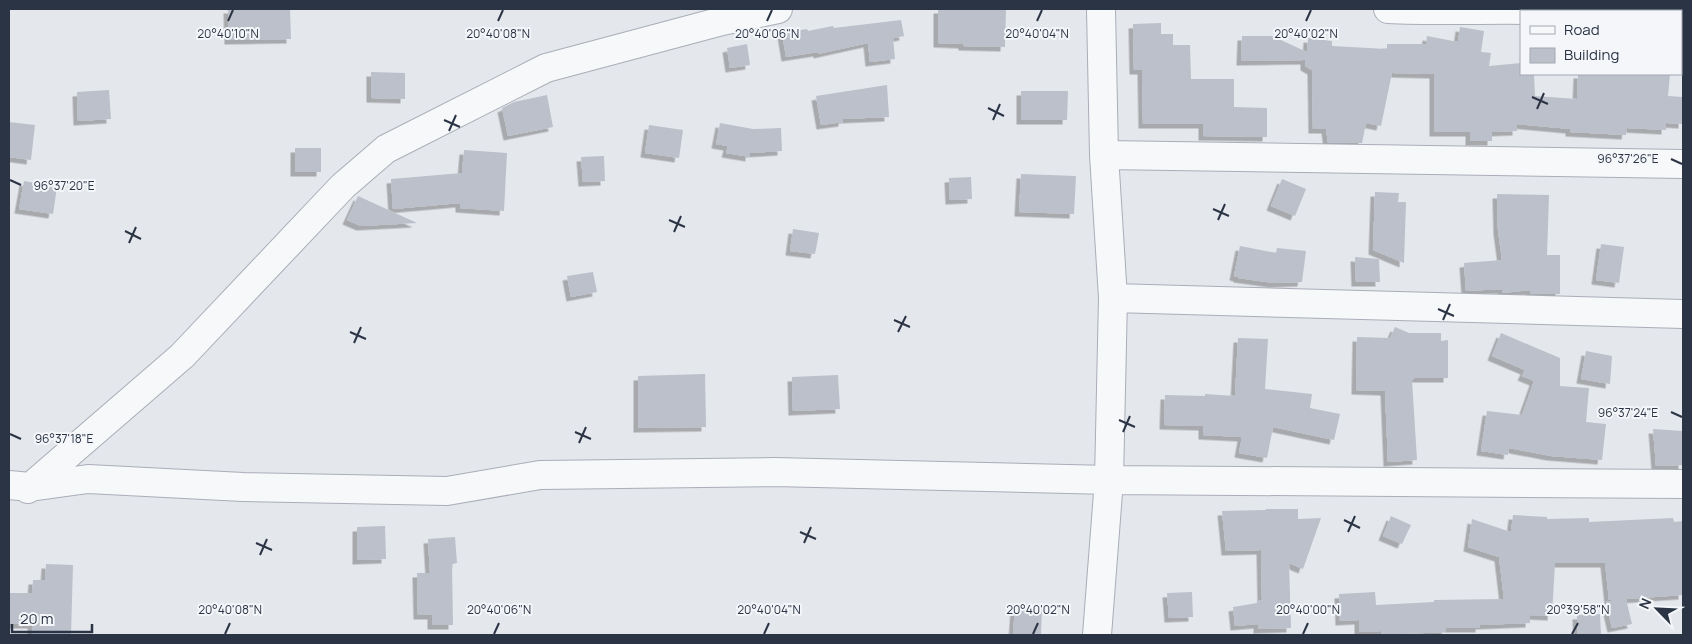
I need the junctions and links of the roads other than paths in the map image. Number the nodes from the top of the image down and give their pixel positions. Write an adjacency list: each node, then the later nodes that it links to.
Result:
1 (778, 9): 11 (street)
2 (1101, 9): 5 (street)
3 (1388, 9): 4 (street)
4 (1520, 10)
5 (1104, 155): 6 (street); 7 (street)
6 (1683, 164)
7 (1113, 298): 8 (street); 9 (street)
8 (1683, 314)
9 (1109, 480): 10 (street); 11 (street); 12 (street)
10 (1683, 484)
11 (16, 491)
12 (1097, 635)

